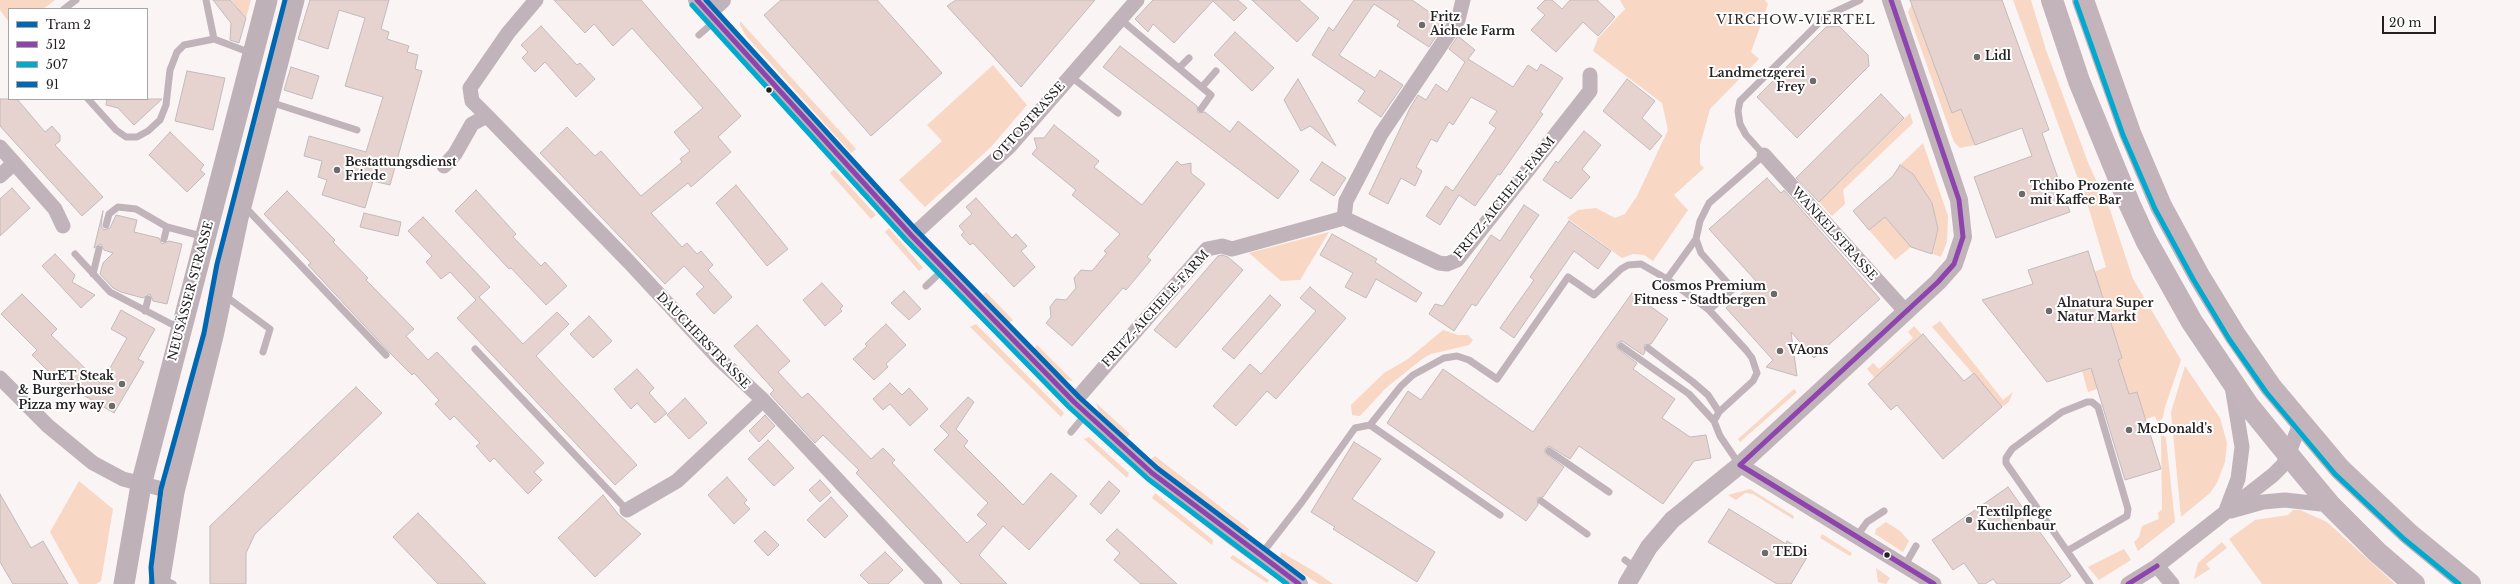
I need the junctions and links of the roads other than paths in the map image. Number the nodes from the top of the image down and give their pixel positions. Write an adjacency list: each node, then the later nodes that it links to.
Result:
1 (76, 0): 13 (lane)
2 (206, 0): 17 (lane)
3 (267, 0): 18 (main road, NEUSÄSSER STRASSE)
4 (294, 0): 26 (main road)
5 (536, 0): 29 (street, DAUCHERSTRASSE)
6 (722, 0): 14 (street)
7 (1137, 0): 15 (street, OTTOSTRASSE)
8 (1463, 0): 37 (street)
9 (1860, 0): 32 (lane)
10 (1890, 0): 55 (street)
11 (2052, 0): 63 (main road)
12 (2083, 0): 69 (main road)
13 (65, 8)
14 (707, 11): 16 (lane); 41 (street)
15 (1120, 19): 20 (lane); 23 (street, OTTOSTRASSE)
16 (699, 35)
17 (214, 39): 18 (lane); 25 (lane)
18 (253, 54): 42 (main road, NEUSÄSSER STRASSE)
19 (1189, 58): 20 (lane)
20 (1179, 68): 24 (lane)
21 (1216, 71): 24 (lane)
22 (1590, 74): 37 (street, FRITZ-AICHELE-FARM)
23 (1070, 76): 28 (lane); 41 (street, OTTOSTRASSE)
24 (1202, 87): 27 (lane)
25 (89, 100)
26 (267, 101): 30 (lane); 36 (main road)
27 (1201, 109)
28 (1118, 113)
29 (487, 116): 34 (street); 64 (street, DAUCHERSTRASSE)
30 (357, 130)
31 (0, 147): 33 (street)
32 (1764, 155): 44 (lane); 55 (street, WANKELSTRASSE)
33 (14, 163): 35 (street); 39 (street)
34 (444, 166)
35 (0, 176)
36 (242, 204): 51 (main road); 61 (lane)
37 (1344, 218): 65 (street, FRITZ-AICHELE-FARM)
38 (106, 225): 40 (lane)
39 (63, 226)
40 (167, 227): 42 (lane); 43 (lane)
41 (912, 236): 47 (street)
42 (205, 237): 56 (main road, NEUSÄSSER STRASSE)
43 (164, 239)
44 (1696, 239): 49 (lane); 53 (lane)
45 (99, 249): 48 (lane)
46 (75, 254): 48 (lane)
47 (943, 270): 50 (lane); 65 (street)
48 (93, 274): 54 (lane)
49 (1667, 279): 53 (lane); 70 (lane)
50 (926, 286)
51 (222, 294): 60 (lane); 76 (main road)
52 (148, 299): 54 (lane)
53 (1708, 310): 66 (lane)
54 (145, 311): 56 (lane)
55 (1906, 312): 74 (street)
56 (181, 328): 75 (main road, NEUSÄSSER STRASSE)
57 (1621, 346): 68 (lane)
58 (1648, 348): 66 (lane)
59 (475, 349): 80 (lane)
60 (263, 352)
61 (386, 355)
62 (0, 378): 75 (street)
63 (2230, 380): 73 (main road); 82 (street)
64 (763, 400): 80 (street); 93 (street, DAUCHERSTRASSE)
65 (1074, 402): 67 (street)
66 (1719, 412): 68 (lane)
67 (1087, 414): 71 (lane); 88 (street)
68 (1714, 422): 74 (lane)
69 (2300, 424): 73 (street); 101 (main road)
70 (1370, 425): 83 (lane); 88 (lane)
71 (1071, 432)
72 (1549, 451): 77 (lane)
73 (2288, 455): 79 (main road); 82 (street)
74 (1740, 465): 85 (street); 95 (street)
75 (141, 485): 76 (street); 92 (main road, NEUSÄSSER STRASSE)
76 (174, 492): 91 (main road)
77 (1608, 492)
78 (1540, 501): 84 (lane)
79 (2330, 505): 82 (street); 100 (main road)
80 (627, 510)
81 (1884, 511): 85 (lane)
82 (2224, 513): 90 (street)
83 (1500, 515)
84 (1587, 534)
85 (1857, 536): 89 (street)
86 (1916, 546): 89 (lane)
87 (2067, 551): 87 (lane); 97 (lane)
88 (1260, 556): 94 (street)
89 (1905, 565): 96 (street)
90 (2158, 566): 98 (street); 99 (street)
91 (164, 582)
92 (124, 584)
93 (936, 584)
94 (1299, 584)
95 (1627, 584)
96 (1934, 584)
97 (2090, 584)
98 (2128, 584)
99 (2172, 584)
100 (2414, 584)
101 (2470, 584)

